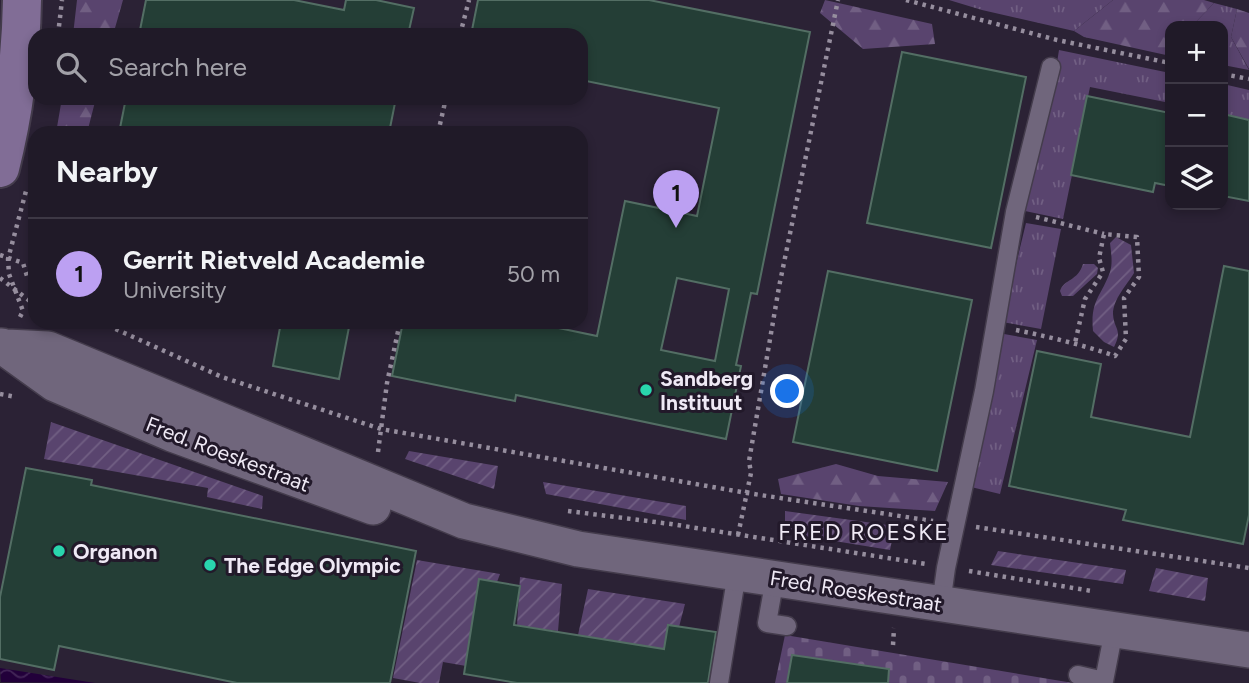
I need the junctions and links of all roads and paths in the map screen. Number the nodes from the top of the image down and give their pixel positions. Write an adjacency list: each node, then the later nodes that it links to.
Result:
1 (22, 0): 14 (main road)
2 (62, 0): 6 (path)
3 (469, 0): 7 (path)
4 (838, 0): 30 (path)
5 (906, 0): 8 (path)
6 (59, 28)
7 (462, 28)
8 (1165, 62)
9 (1051, 67): 32 (lane)
10 (1228, 75): 11 (path)
11 (1249, 79)
12 (444, 105): 13 (path)
13 (440, 126)
14 (14, 175): 18 (path)
15 (1062, 223): 16 (path)
16 (1104, 234): 26 (path); 26 (path)
17 (0, 255): 18 (path)
18 (8, 259): 19 (path); 21 (path)
19 (28, 277)
20 (0, 278): 21 (path)
21 (15, 290): 22 (path)
22 (28, 300)
23 (116, 329): 28 (path)
24 (399, 329): 28 (path)
25 (1039, 335): 26 (path)
26 (1075, 343)
27 (3, 346): 36 (street, Fred. Roeskestraat)
28 (381, 429): 29 (path); 30 (path)
29 (377, 461)
30 (747, 493): 32 (path); 33 (path)
31 (564, 510): 33 (path)
32 (955, 524): 34 (lane); 35 (path)
33 (738, 535): 34 (path)
34 (946, 568): 38 (path); 39 (lane)
35 (1249, 568)
36 (737, 573): 37 (street, Fred. Roeskestraat); 44 (lane)
37 (775, 579): 39 (street, Fred. Roeskestraat); 40 (lane)
38 (1096, 592)
39 (941, 604): 41 (street, Fred. Roeskestraat)
40 (787, 626)
41 (1114, 630): 42 (street, Fred. Roeskestraat); 43 (lane)
42 (1249, 650)
43 (1078, 675)
44 (719, 683)

